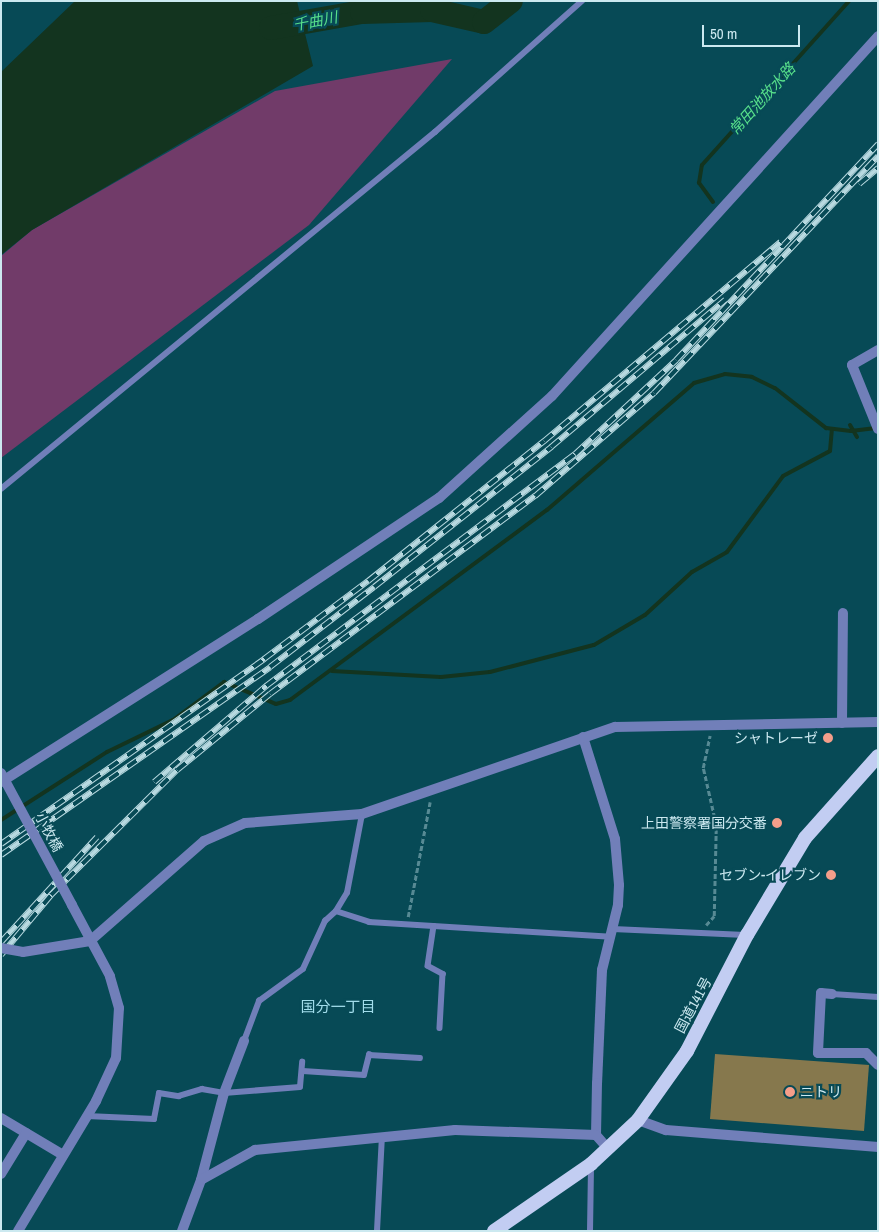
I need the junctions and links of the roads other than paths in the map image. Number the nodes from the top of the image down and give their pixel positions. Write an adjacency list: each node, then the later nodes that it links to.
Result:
1 (582, 1): 5 (lane)
2 (878, 36): 12 (street)
3 (878, 350): 4 (street)
4 (877, 426)
5 (1, 488)
6 (843, 613): 8 (street)
7 (878, 722): 8 (street)
8 (842, 723): 9 (street)
9 (583, 737): 13 (street); 16 (street)
10 (878, 756): 17 (highway, 国道141号)
11 (1, 773): 18 (street, 小牧橋, bridge)
12 (1, 782)
13 (362, 814): 14 (lane); 18 (street)
14 (336, 911): 15 (lane); 23 (lane)
15 (434, 926): 16 (lane); 22 (lane)
16 (612, 933): 17 (lane); 33 (street)
17 (747, 935): 31 (highway, 国道141号)
18 (90, 940): 19 (street, bridge); 29 (street, 小牧橋)
19 (1, 948)
20 (832, 994): 21 (lane); 26 (street)
21 (878, 997)
22 (440, 1028)
23 (244, 1041): 28 (street)
24 (420, 1058): 27 (lane)
25 (302, 1062): 27 (lane)
26 (878, 1065)
27 (303, 1071): 28 (lane)
28 (224, 1093): 29 (lane); 40 (street)
29 (87, 1116): 37 (street, 小牧橋)
30 (1, 1118): 32 (street)
31 (638, 1120): 35 (street); 36 (highway, 国道141号)
32 (26, 1133): 37 (street); 39 (street)
33 (596, 1135): 34 (street); 36 (street)
34 (382, 1137): 40 (street); 43 (lane)
35 (878, 1147)
36 (608, 1149): 38 (highway, 国道141号)
37 (63, 1155): 41 (street, 小牧橋)
38 (592, 1164): 44 (highway, 国道141号); 45 (lane)
39 (1, 1174)
40 (201, 1180): 42 (street)
41 (18, 1231)
42 (182, 1231)
43 (377, 1231)
44 (494, 1231)
45 (590, 1231)

